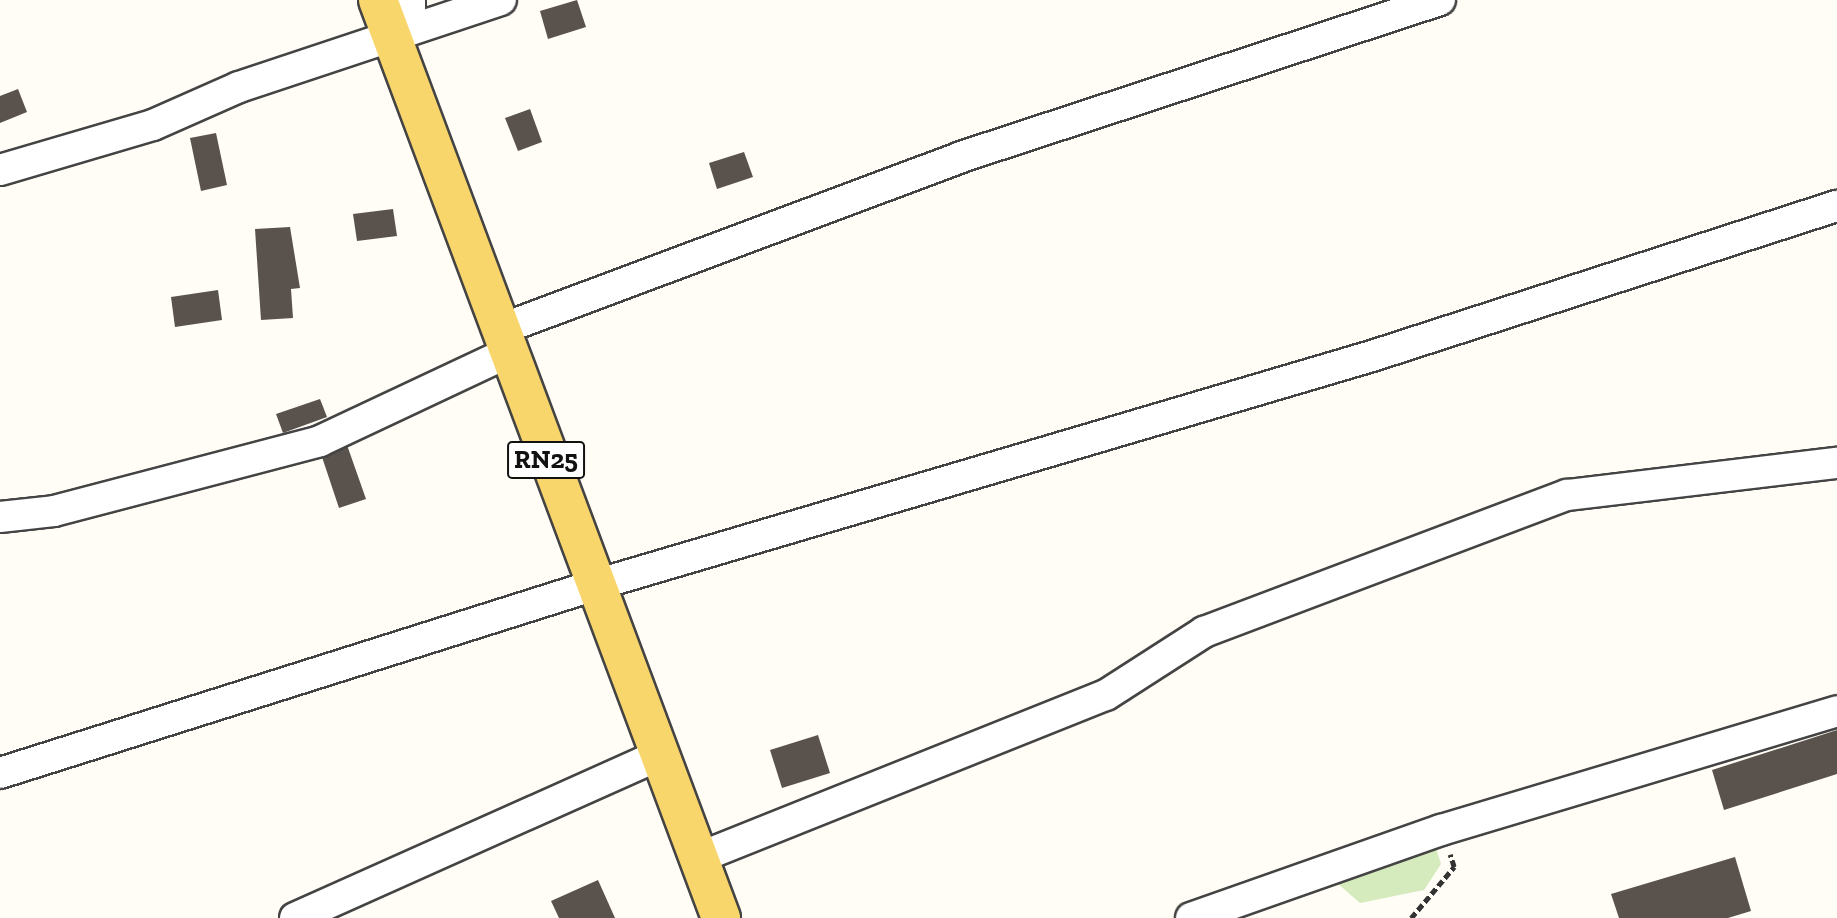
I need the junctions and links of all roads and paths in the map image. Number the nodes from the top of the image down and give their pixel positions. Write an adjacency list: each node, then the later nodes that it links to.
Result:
1 (456, 0): 4 (street)
2 (501, 0): 4 (street)
3 (1440, 0): 7 (street)
4 (406, 14): 5 (street); 7 (main road, RN25)
5 (0, 170)
6 (1837, 206): 10 (street)
7 (503, 342): 9 (street); 10 (main road, RN25)
8 (1837, 463): 15 (street)
9 (0, 517)
10 (592, 586): 12 (main road, RN25); 13 (street)
11 (1837, 711): 14 (street)
12 (658, 756): 15 (main road, RN25); 16 (street)
13 (0, 773)
14 (1441, 830): 18 (street); 19 (path)
15 (698, 858): 17 (main road, RN25)
16 (295, 918)
17 (721, 918)
18 (1191, 918)
19 (1411, 918)

